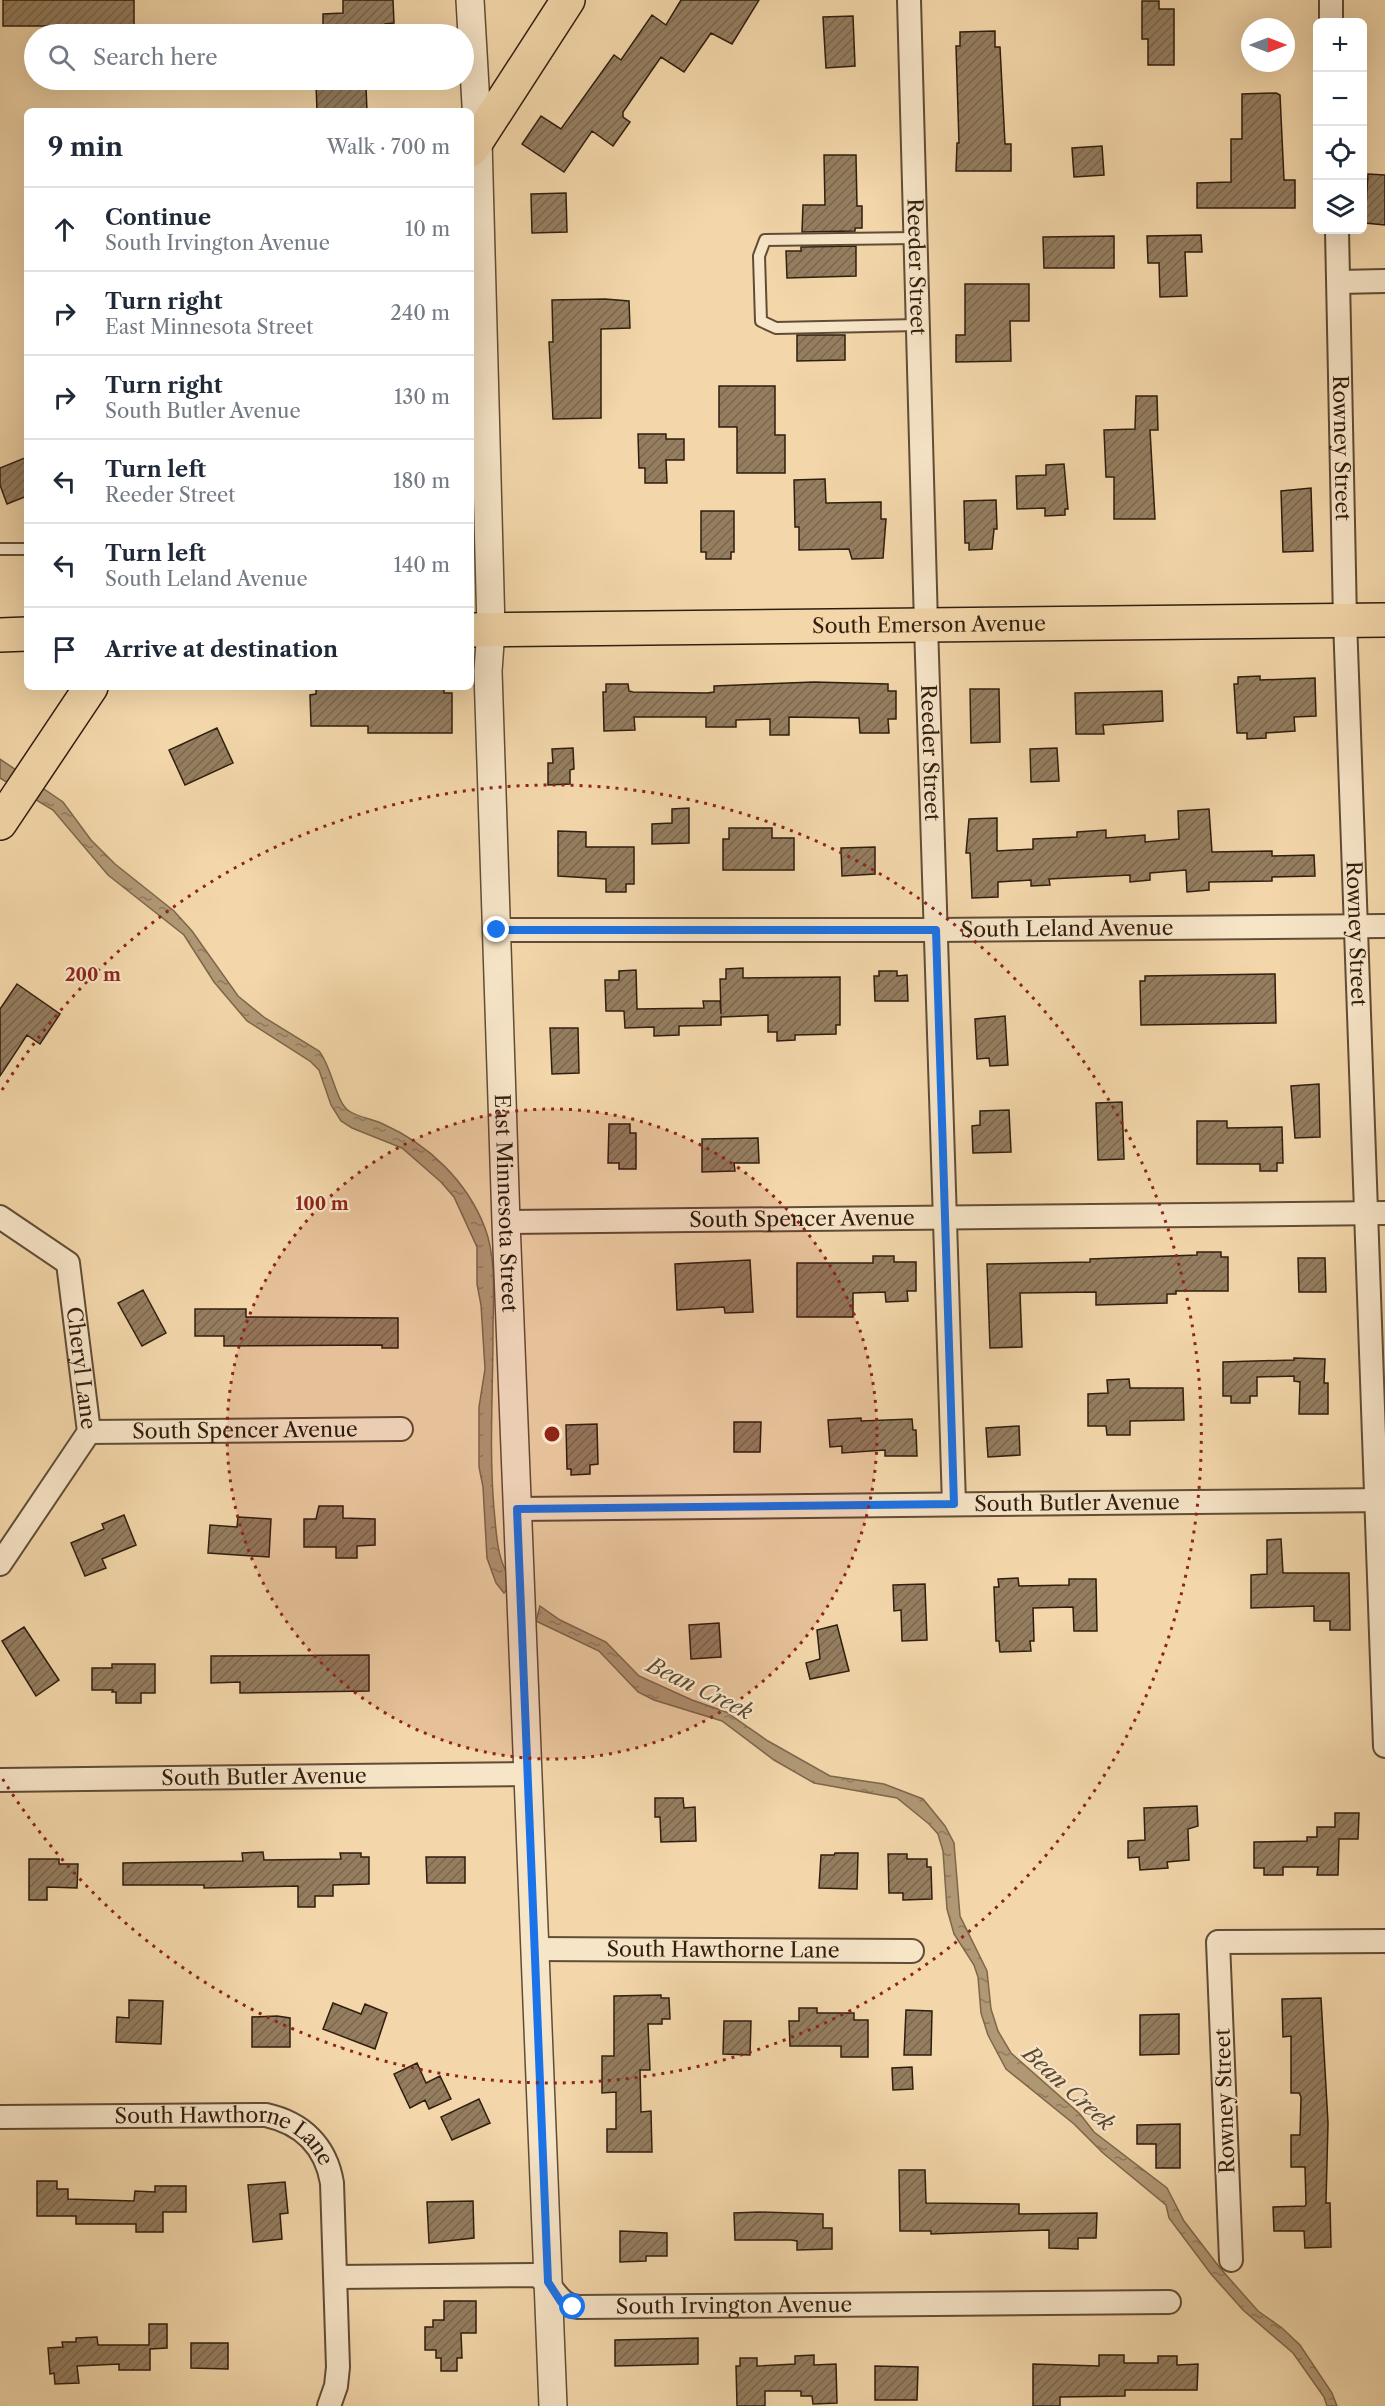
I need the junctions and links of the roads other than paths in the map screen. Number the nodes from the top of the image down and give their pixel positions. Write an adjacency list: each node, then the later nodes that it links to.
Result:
1 (470, 0): 6 (street, East Minnesota Street)
2 (568, 0): 10 (main road)
3 (909, 0): 13 (street, Reeder Street)
4 (1331, 0): 5 (street)
5 (1331, 18)
6 (471, 24)
7 (473, 90): 8 (street, East Minnesota Street)
8 (474, 108)
9 (474, 116): 10 (street, East Minnesota Street)
10 (475, 145): 12 (street, East Minnesota Street)
11 (1337, 234): 15 (street, Rowney Street)
12 (476, 238): 17 (street, East Minnesota Street)
13 (915, 238): 16 (street, Reeder Street); 16 (lane)
14 (1385, 281): 15 (street)
15 (1339, 282): 21 (street, Rowney Street)
16 (918, 325): 23 (street, Reeder Street)
17 (478, 371): 18 (street, East Minnesota Street)
18 (479, 485): 24 (street, East Minnesota Street)
19 (0, 549): 20 (lane)
20 (24, 549)
21 (1345, 620): 22 (main road, South Emerson Avenue); 23 (main road, South Emerson Avenue); 29 (street, Rowney Street)
22 (1385, 620)
23 (926, 625): 24 (main road, South Emerson Avenue); 32 (street, Reeder Street)
24 (481, 629): 31 (street, East Minnesota Street)
25 (24, 634): 26 (main road)
26 (0, 635)
27 (90, 690): 28 (main road)
28 (0, 823)
29 (1357, 926): 30 (street, South Leland Avenue); 32 (street, South Leland Avenue); 33 (street, Rowney Street)
30 (1385, 926)
31 (497, 930): 32 (street, South Leland Avenue); 36 (street, East Minnesota Street)
32 (936, 930): 35 (street, Reeder Street)
33 (1376, 1213): 35 (street, South Spencer Avenue); 39 (street, Rowney Street)
34 (0, 1217): 38 (street, Cheryl Lane)
35 (946, 1217): 36 (street, South Spencer Avenue); 40 (street, Reeder Street)
36 (506, 1222): 41 (street, East Minnesota Street)
37 (401, 1429): 38 (street, South Spencer Avenue)
38 (89, 1432): 42 (street, Cheryl Lane)
39 (1381, 1500): 40 (street, South Butler Avenue); 43 (street, Rowney Street)
40 (954, 1504): 41 (street, South Butler Avenue)
41 (517, 1509): 44 (street, East Minnesota Street)
42 (0, 1564)
43 (1385, 1746)
44 (528, 1774): 45 (street, South Butler Avenue); 47 (street, East Minnesota Street)
45 (0, 1780)
46 (1385, 1941): 50 (street, Rowney Street)
47 (534, 1949): 48 (street, South Hawthorne Lane); 52 (street, East Minnesota Street)
48 (912, 1951)
49 (0, 2117): 51 (street, South Hawthorne Lane)
50 (1231, 2260)
51 (336, 2277): 52 (street); 54 (street)
52 (548, 2282): 53 (street, South Irvington Avenue); 55 (street, East Minnesota Street)
53 (1168, 2302)
54 (329, 2406)
55 (553, 2406)

